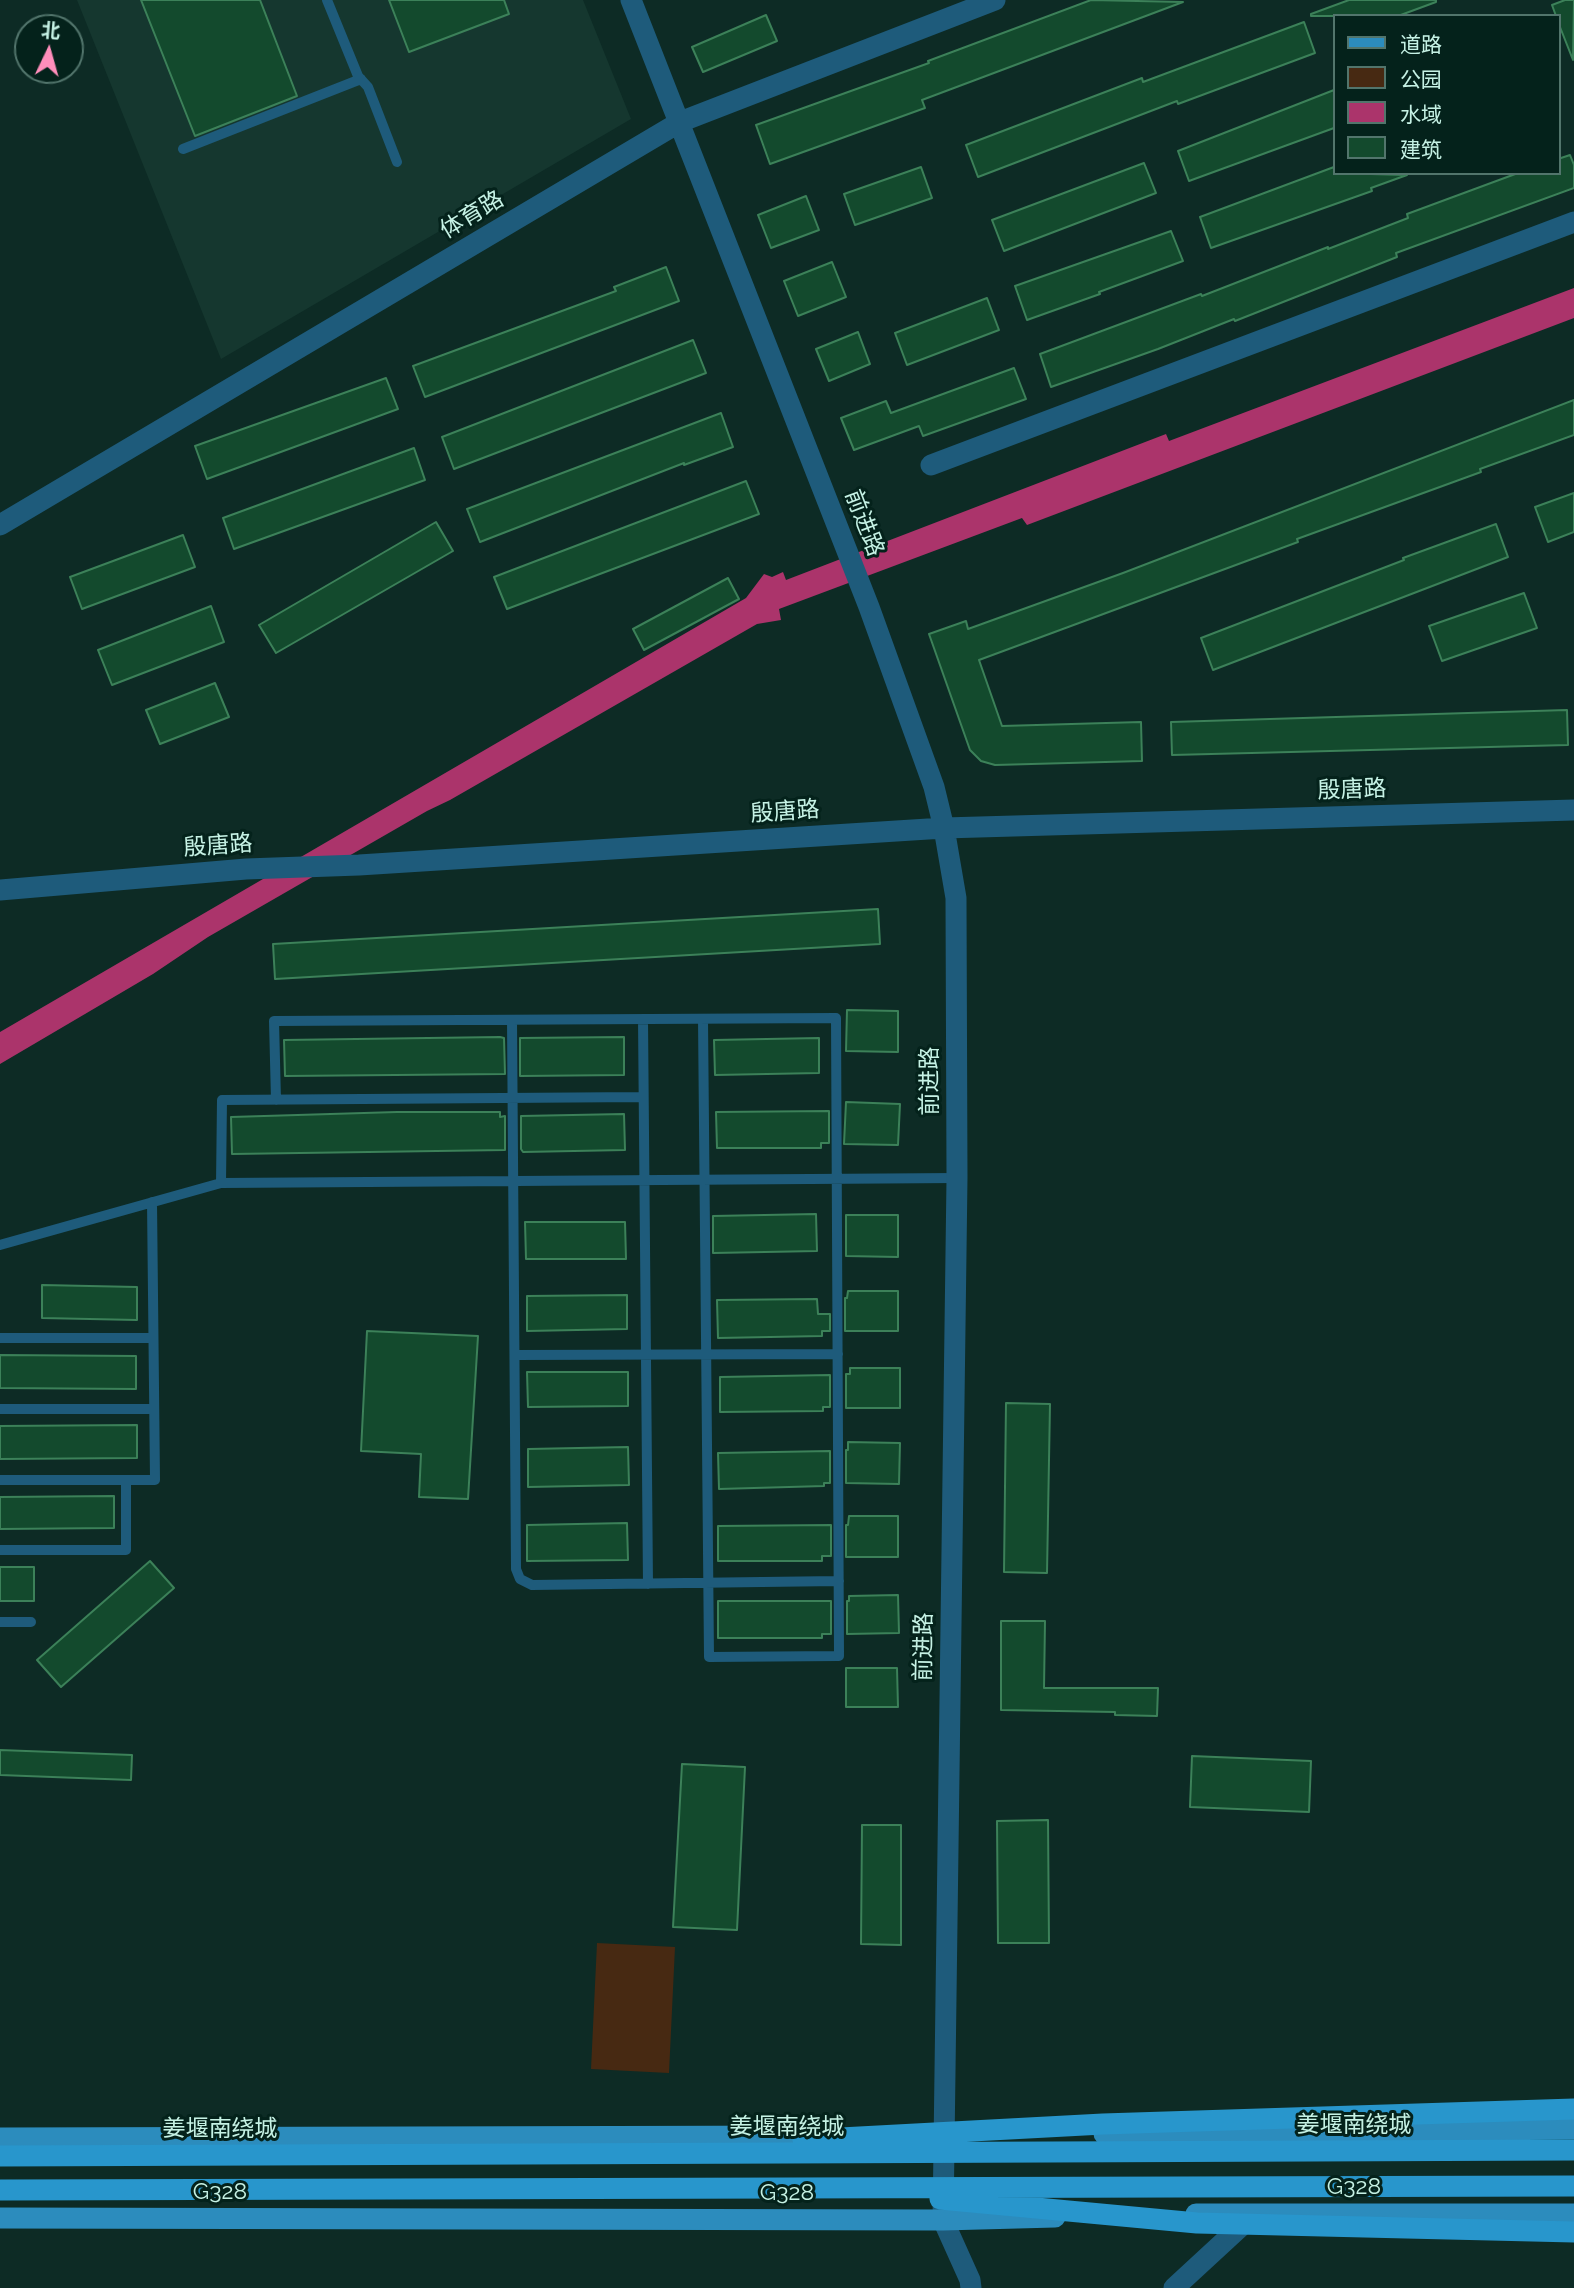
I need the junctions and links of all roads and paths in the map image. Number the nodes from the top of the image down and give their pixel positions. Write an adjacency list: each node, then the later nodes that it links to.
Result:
1 (327, 0): 4 (lane)
2 (631, 0): 5 (street, 前进路)
3 (995, 0): 5 (street, 体育路)
4 (361, 79): 6 (lane); 7 (lane)
5 (680, 122): 10 (street, 体育路); 12 (street, 前进路)
6 (183, 149)
7 (397, 162)
8 (1574, 222): 9 (street)
9 (931, 465)
10 (0, 525)
11 (1574, 810): 12 (street, 殷唐路)
12 (944, 828): 13 (street, 殷唐路); 20 (street, 前进路)
13 (0, 890)
14 (643, 1019): 15 (lane); 16 (lane); 17 (lane)
15 (703, 1019): 21 (lane); 23 (lane)
16 (512, 1020): 18 (lane); 19 (lane)
17 (643, 1097): 18 (lane); 22 (lane)
18 (513, 1098): 19 (lane); 24 (lane)
19 (276, 1100): 25 (lane)
20 (957, 1178): 21 (lane); 46 (street, 前进路)
21 (837, 1179): 23 (lane); 30 (lane)
22 (643, 1180): 23 (lane); 24 (lane); 32 (lane)
23 (705, 1180): 33 (lane)
24 (514, 1181): 25 (lane); 31 (lane)
25 (220, 1183): 26 (lane)
26 (152, 1202): 27 (lane); 29 (lane)
27 (0, 1245)
28 (0, 1338): 29 (lane)
29 (153, 1338): 35 (lane)
30 (838, 1354): 33 (lane); 39 (lane)
31 (515, 1355): 32 (lane); 41 (lane)
32 (645, 1355): 33 (lane); 41 (lane)
33 (706, 1355): 40 (lane)
34 (0, 1409): 35 (lane)
35 (154, 1409): 37 (lane)
36 (0, 1479): 37 (lane)
37 (126, 1480): 38 (lane)
38 (0, 1550)
39 (839, 1581): 40 (lane); 40 (lane)
40 (708, 1583): 41 (lane)
41 (648, 1584)
42 (0, 1622): 43 (lane)
43 (32, 1622)
44 (1574, 2109): 49 (highway, bridge)
45 (1574, 2129): 46 (main road)
46 (943, 2135): 47 (main road); 57 (street, 前进路)
47 (0, 2138)
48 (1574, 2150): 49 (highway, 姜堰南绕城, bridge)
49 (533, 2154): 50 (highway, 姜堰南绕城, bridge)
50 (0, 2156)
51 (1574, 2186): 52 (highway, bridge)
52 (813, 2188): 53 (highway, bridge); 58 (highway, bridge)
53 (0, 2190)
54 (1256, 2212): 55 (main road, G328 / G328); 57 (main road, G328 / G328); 60 (street)
55 (1574, 2214)
56 (0, 2218): 57 (main road, G328 / G328)
57 (943, 2220): 59 (street)
58 (1574, 2232)
59 (971, 2288)
60 (1174, 2288)

